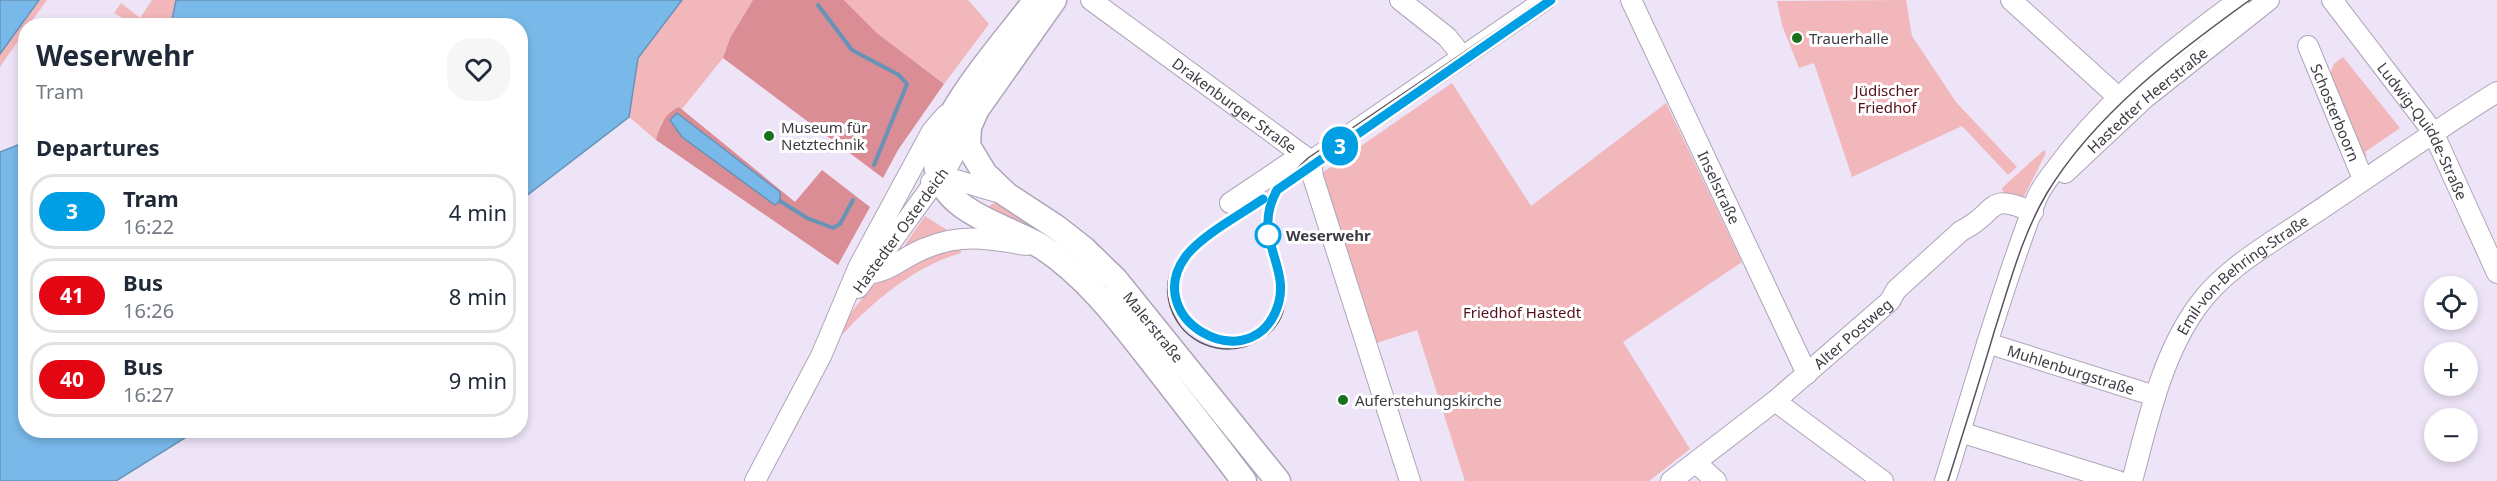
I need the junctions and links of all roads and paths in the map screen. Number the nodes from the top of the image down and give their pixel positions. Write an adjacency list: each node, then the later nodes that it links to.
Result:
1 (1039, 0): 15 (main road, Hastedter Osterdeich)
2 (1054, 0): 16 (main road, Hastedter Osterdeich)
3 (1091, 0): 18 (street, Drakenburger Straße)
4 (1400, 0): 12 (street)
5 (1545, 0): 12 (street)
6 (1631, 0): 32 (street, Inselstraße)
7 (2012, 0): 14 (street)
8 (2239, 0): 14 (street, Hastedter Heerstraße)
9 (2269, 0): 25 (street, Hastedter Heerstraße)
10 (2332, 0): 17 (street, Ludwig-Quidde-Straße)
11 (2308, 46): 20 (street, Schosterboorn)
12 (1463, 57): 18 (street)
13 (2497, 92): 17 (street, Emil-von-Behring-Straße)
14 (2119, 98): 25 (street, Hastedter Heerstraße)
15 (958, 102): 19 (main road); 21 (street, Hastedter Osterdeich)
16 (969, 127): 19 (street, Hastedter Osterdeich); 22 (main road, Malerstraße)
17 (2433, 132): 20 (street, Emil-von-Behring-Straße); 29 (street, Ludwig-Quidde-Straße)
18 (1311, 161): 23 (street); 40 (street, Drakenburger Straße)
19 (941, 179): 21 (street, Malerstraße); 22 (street, Malerstraße); 24 (main road, Malerstraße); 28 (street, Hastedter Osterdeich)
20 (2363, 179): 33 (street, Emil-von-Behring-Straße)
21 (899, 191): 30 (street, Hastedter Osterdeich)
22 (999, 194): 24 (street); 39 (main road, Malerstraße)
23 (1230, 203)
24 (975, 212): 26 (street); 27 (main road, Malerstraße)
25 (2034, 212): 31 (street, Hastedter Heerstraße); 32 (street, Alter Postweg)
26 (982, 237): 27 (street, Malerstraße); 28 (street, Malerstraße)
27 (1042, 247): 38 (main road, Malerstraße)
28 (869, 273): 30 (street, Hastedter Osterdeich)
29 (2497, 273)
30 (843, 309): 37 (street, Hastedter Osterdeich)
31 (1987, 343): 33 (street, Muhlenburgstraße); 35 (street, Hastedter Heerstraße)
32 (1807, 374): 34 (street, Alter Postweg)
33 (2155, 396): 46 (street, Emil-von-Behring-Straße)
34 (1775, 401): 36 (street, Alter Postweg); 43 (street)
35 (1960, 432): 44 (street, Hastedter Heerstraße); 45 (street)
36 (1696, 463): 41 (street, Alter Postweg); 42 (street)
37 (755, 481)
38 (1244, 481)
39 (1278, 481)
40 (1410, 481)
41 (1671, 481)
42 (1716, 481)
43 (1883, 481)
44 (1945, 481)
45 (2118, 481)
46 (2132, 481)

